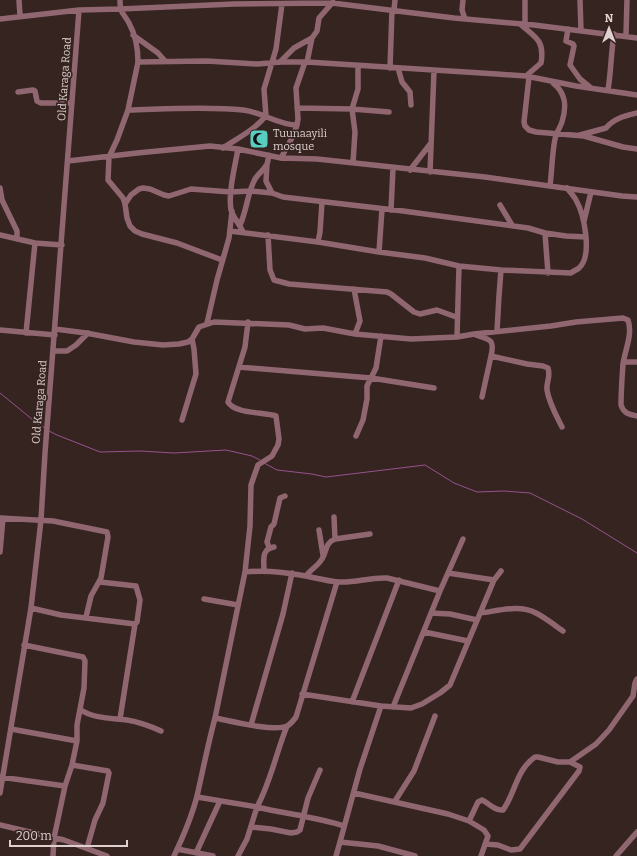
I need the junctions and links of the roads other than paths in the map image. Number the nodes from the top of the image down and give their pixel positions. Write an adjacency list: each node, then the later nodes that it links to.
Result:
1 (19, 0): 15 (street)
2 (120, 0): 12 (street)
3 (394, 0): 14 (street)
4 (463, 0): 17 (street)
5 (525, 0): 18 (street)
6 (580, 0): 20 (street)
7 (627, 0): 23 (street)
8 (333, 1): 11 (street); 14 (street); 24 (street)
9 (234, 2): 10 (street); 11 (street)
10 (198, 3): 12 (street)
11 (282, 4): 28 (street)
12 (120, 9): 13 (street); 22 (street)
13 (79, 10): 15 (street); 43 (street, Old Karaga Road)
14 (393, 10): 17 (street); 32 (street)
15 (20, 16): 16 (street)
16 (0, 19)
17 (465, 19): 18 (street)
18 (523, 24): 19 (street); 35 (street)
19 (568, 29): 20 (street); 38 (street)
20 (581, 30): 21 (street)
21 (614, 34): 23 (street); 39 (street)
22 (133, 35): 26 (street); 27 (street)
23 (626, 35): 25 (street)
24 (312, 38): 29 (street); 30 (street)
25 (637, 38)
26 (138, 62): 27 (street); 47 (street)
27 (165, 62): 28 (street)
28 (272, 62): 29 (street); 50 (street)
29 (280, 62): 30 (street)
30 (306, 62): 31 (street); 45 (street)
31 (358, 66): 32 (street); 46 (street)
32 (390, 68): 33 (street)
33 (398, 68): 34 (street); 44 (street)
34 (434, 71): 35 (street); 54 (street)
35 (527, 77): 36 (street); 52 (street)
36 (552, 82): 37 (street); 41 (street)
37 (570, 85): 38 (street); 41 (street)
38 (592, 88): 39 (street)
39 (608, 90): 42 (street)
40 (18, 92): 43 (street)
41 (564, 95): 52 (street)
42 (637, 95)
43 (72, 103): 61 (street, Old Karaga Road)
44 (411, 105)
45 (297, 108): 46 (street); 51 (street)
46 (352, 109): 48 (street); 62 (street)
47 (128, 110): 50 (street); 59 (street)
48 (389, 112)
49 (637, 113): 53 (street)
50 (266, 116): 51 (street); 55 (street)
51 (296, 125): 60 (street)
52 (556, 134): 53 (street); 67 (street)
53 (578, 135): 57 (street)
54 (431, 143): 65 (street); 66 (street)
55 (223, 148): 56 (street); 59 (street)
56 (238, 149): 58 (street); 71 (street)
57 (637, 149)
58 (269, 155): 60 (street); 63 (street)
59 (109, 157): 61 (street); 76 (street)
60 (281, 158): 62 (street)
61 (68, 161): 93 (street, Old Karaga Road)
62 (353, 163): 64 (street)
63 (267, 164): 70 (street); 73 (street)
64 (393, 168): 65 (street); 79 (street)
65 (410, 170): 66 (street)
66 (430, 172): 67 (street)
67 (550, 186): 69 (street)
68 (0, 188): 90 (street)
69 (567, 188): 72 (street); 81 (street)
70 (250, 191): 71 (street); 73 (street); 82 (street)
71 (231, 192): 76 (street); 80 (street)
72 (591, 192): 74 (street); 81 (street)
73 (272, 194): 75 (street)
74 (637, 197)
75 (322, 202): 78 (street); 91 (street)
76 (125, 204): 95 (street)
77 (500, 205): 83 (street)
78 (382, 209): 79 (street); 94 (street)
79 (391, 210): 83 (street)
80 (232, 211): 82 (street); 84 (street)
81 (584, 222): 89 (street)
82 (240, 225): 85 (street)
83 (512, 225): 86 (street)
84 (230, 231): 85 (street); 95 (street)
85 (244, 232): 88 (street)
86 (545, 233): 89 (street); 98 (street)
87 (0, 235): 90 (street)
88 (268, 235): 91 (street); 99 (street)
89 (586, 237): 98 (street)
90 (17, 240): 92 (street)
91 (318, 242): 94 (street)
92 (35, 243): 93 (street); 106 (street)
93 (62, 246): 105 (street, Old Karaga Road)
94 (380, 252): 96 (street)
95 (222, 260): 102 (street)
96 (459, 266): 97 (street); 100 (street)
97 (501, 270): 98 (street); 104 (street)
98 (548, 273)
99 (354, 289): 100 (street); 108 (street)
100 (456, 317): 111 (street)
101 (248, 322): 102 (street); 108 (street); 117 (street)
102 (207, 323): 112 (street)
103 (0, 330): 106 (street)
104 (497, 331): 109 (street); 115 (street)
105 (55, 332): 106 (street); 107 (street); 113 (street, Old Karaga Road)
106 (26, 333)
107 (88, 333): 112 (street); 113 (street)
108 (355, 334): 110 (street)
109 (474, 334): 111 (street); 114 (street)
110 (381, 336): 111 (street); 118 (street)
111 (457, 337)
112 (192, 339): 122 (street)
113 (53, 351): 128 (street, Old Karaga Road)
114 (492, 356): 120 (street); 123 (street)
115 (624, 362): 116 (street); 121 (street)
116 (637, 362)
117 (239, 367): 118 (street); 137 (street)
118 (371, 378): 119 (street); 124 (street)
119 (434, 388)
120 (482, 397)
121 (637, 416)
122 (182, 420)
123 (562, 427)
124 (356, 436)
125 (285, 496): 136 (street)
126 (1, 518): 128 (street); 133 (street)
127 (334, 518): 131 (street)
128 (41, 520): 143 (street); 148 (street, Old Karaga Road)
129 (319, 530): 134 (street)
130 (370, 534): 131 (street)
131 (335, 538): 134 (street)
132 (463, 539): 139 (street)
133 (0, 552)
134 (323, 557): 140 (street)
135 (501, 570): 142 (street)
136 (264, 571): 137 (street); 138 (street)
137 (245, 572): 147 (street)
138 (292, 573): 140 (street); 167 (street)
139 (448, 573): 142 (street); 145 (street)
140 (306, 576): 144 (street)
141 (399, 580): 144 (street); 145 (street); 160 (street)
142 (494, 580): 150 (street)
143 (100, 582): 151 (street); 153 (street)
144 (337, 582): 159 (street)
145 (440, 591): 149 (street)
146 (204, 599): 147 (street)
147 (238, 605): 165 (street)
148 (31, 608): 151 (street); 157 (street, Old Karaga Road)
149 (431, 613): 152 (street); 155 (street)
150 (480, 613): 152 (street); 154 (street)
151 (86, 617): 153 (street)
152 (477, 620): 156 (street)
153 (135, 624): 166 (street)
154 (563, 631)
155 (424, 632): 156 (street); 162 (street)
156 (468, 641): 162 (street)
157 (24, 644): 163 (street); 169 (street, Old Karaga Road)
158 (637, 679): 172 (street)
159 (302, 694): 160 (street); 168 (street)
160 (352, 702): 161 (street)
161 (381, 706): 162 (street); 178 (street)
162 (393, 707)
163 (81, 710): 166 (street); 171 (street)
164 (435, 716): 181 (street)
165 (215, 718): 167 (street); 179 (street)
166 (120, 719): 170 (street)
167 (251, 725): 168 (street)
168 (287, 726): 182 (street)
169 (11, 729): 171 (street); 175 (street, Old Karaga Road)
170 (161, 731)
171 (77, 741): 173 (street)
172 (570, 762): 184 (street); 191 (street)
173 (72, 765): 176 (street); 192 (street)
174 (320, 770): 183 (street)
175 (1, 777): 176 (street); 177 (street, Old Karaga Road)
176 (65, 786): 189 (street)
177 (0, 793)
178 (354, 793): 181 (street); 186 (street)
179 (197, 797): 180 (street); 193 (street)
180 (220, 801): 182 (street); 194 (street)
181 (395, 801): 184 (street)
182 (257, 807): 183 (street); 187 (street)
183 (304, 817): 186 (street); 187 (street)
184 (470, 821): 191 (street)
185 (0, 825): 189 (street)
186 (344, 826): 190 (street)
187 (251, 827): 199 (street)
188 (637, 832): 203 (street)
189 (54, 838): 192 (street); 195 (street)
190 (340, 842): 200 (street); 201 (street)
191 (486, 844): 202 (street)
192 (87, 848): 196 (street)
193 (177, 849): 194 (street); 197 (street)
194 (196, 853): 198 (street)
195 (53, 856)
196 (107, 856)
197 (174, 856)
198 (213, 856)
199 (238, 856)
200 (336, 856)
201 (415, 856)
202 (481, 856)
203 (616, 856)

